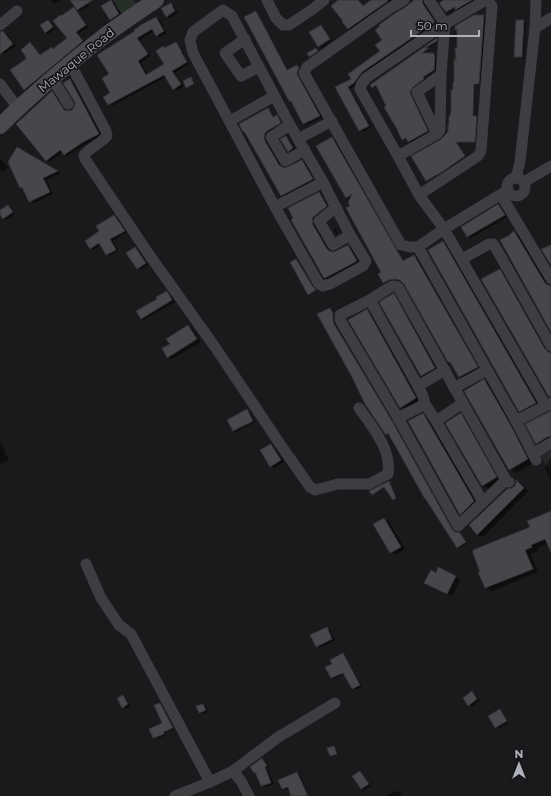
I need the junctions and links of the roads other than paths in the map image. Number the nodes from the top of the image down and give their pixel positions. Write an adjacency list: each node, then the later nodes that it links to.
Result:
1 (156, 0): 13 (main road, Mawaque Road)
2 (267, 0): 3 (street)
3 (324, 0)
4 (404, 0): 22 (street)
5 (429, 0): 9 (street)
6 (536, 0): 11 (street)
7 (17, 11): 10 (street)
8 (551, 18): 11 (street)
9 (445, 24): 15 (street); 28 (street); 33 (street)
10 (0, 25)
11 (535, 28): 30 (street)
12 (245, 39): 14 (street); 14 (street); 21 (street)
13 (70, 63): 16 (main road, Mawaque Road); 50 (street)
14 (259, 67): 18 (street)
15 (441, 75): 25 (street); 25 (street)
16 (52, 78): 19 (street); 20 (main road, Mawaque Road)
17 (0, 84): 20 (street)
18 (274, 96): 21 (street); 23 (street)
19 (68, 104)
20 (18, 108): 24 (main road, Mawaque Road)
21 (230, 121): 34 (street)
22 (332, 121): 26 (street); 38 (street)
23 (290, 125): 26 (street); 27 (street)
24 (0, 126)
25 (437, 134): 28 (street)
26 (298, 139): 27 (street)
27 (305, 150): 31 (street)
28 (398, 156): 33 (street)
29 (551, 166): 30 (street)
30 (520, 180): 32 (street); 32 (street)
31 (323, 182): 34 (street); 35 (street)
32 (504, 192): 36 (street); 40 (street)
33 (419, 195): 36 (street)
34 (275, 207): 37 (street)
35 (336, 208): 37 (street); 37 (street)
36 (444, 229): 38 (street); 39 (street)
37 (350, 235)
38 (418, 247): 44 (street)
39 (462, 259): 42 (street); 49 (street)
40 (551, 279)
41 (370, 300): 43 (street); 45 (street); 51 (street)
42 (551, 346)
43 (445, 370): 45 (street); 46 (street)
44 (487, 370): 46 (street); 53 (street)
45 (418, 386): 48 (street)
46 (454, 388): 47 (street)
47 (463, 403): 52 (street); 55 (street)
48 (425, 404): 51 (street); 52 (street)
49 (548, 405): 53 (street)
50 (359, 408)
51 (398, 418): 55 (street)
52 (436, 421): 55 (street)
53 (516, 422): 54 (street)
54 (551, 443)
55 (483, 502)
56 (86, 564): 59 (street)
57 (335, 703): 58 (street)
58 (233, 771): 59 (street); 61 (street)
59 (210, 782): 60 (street)
60 (175, 796)
61 (249, 796)

